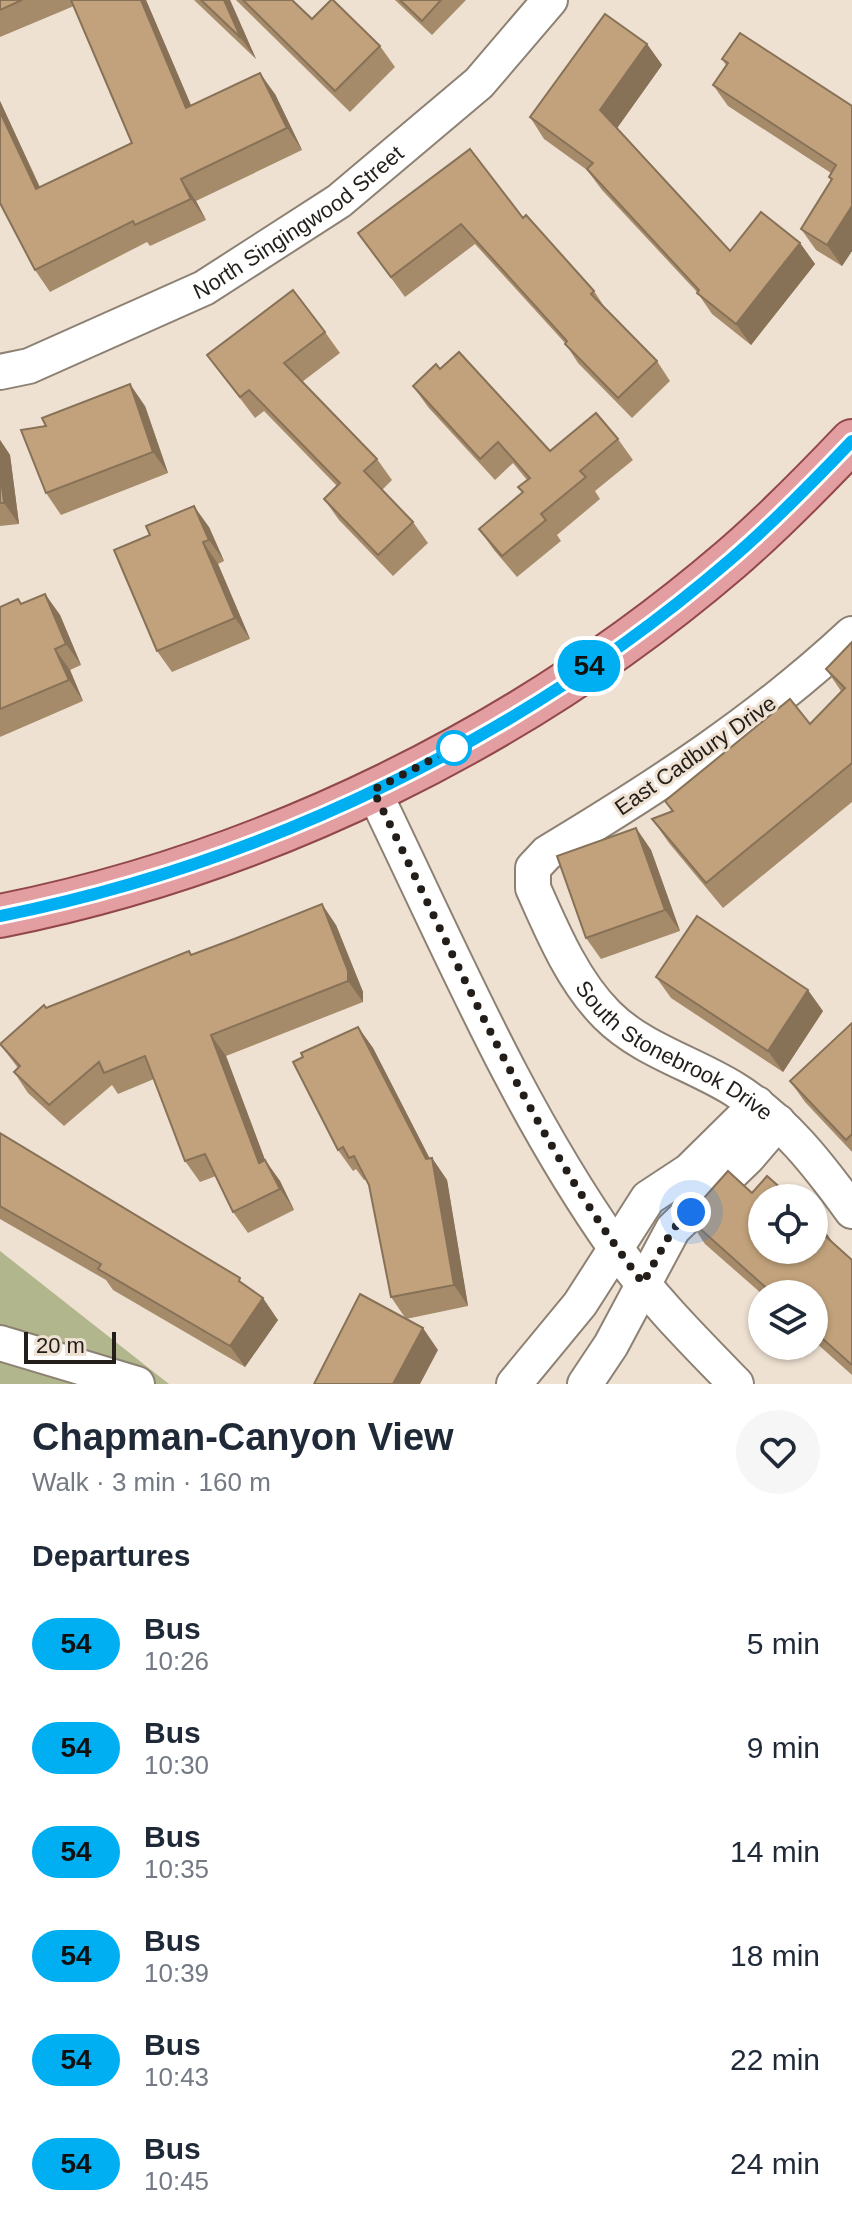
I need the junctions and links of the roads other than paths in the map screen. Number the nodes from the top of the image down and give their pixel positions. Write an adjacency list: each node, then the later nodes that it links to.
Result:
1 (550, 0): 2 (street, North Singingwood Street)
2 (0, 372)
3 (852, 441): 5 (main road)
4 (852, 634): 6 (street, East Cadbury Drive)
5 (373, 790): 7 (main road); 10 (street)
6 (533, 868): 8 (street, South Stonebrook Drive)
7 (0, 916)
8 (767, 1113): 9 (street, South Stonebrook Drive); 10 (street); 11 (street)
9 (852, 1211)
10 (615, 1247): 11 (street); 14 (street)
11 (643, 1283): 15 (street); 16 (street)
12 (0, 1343): 13 (street)
13 (137, 1384)
14 (514, 1384)
15 (585, 1384)
16 (736, 1384)

